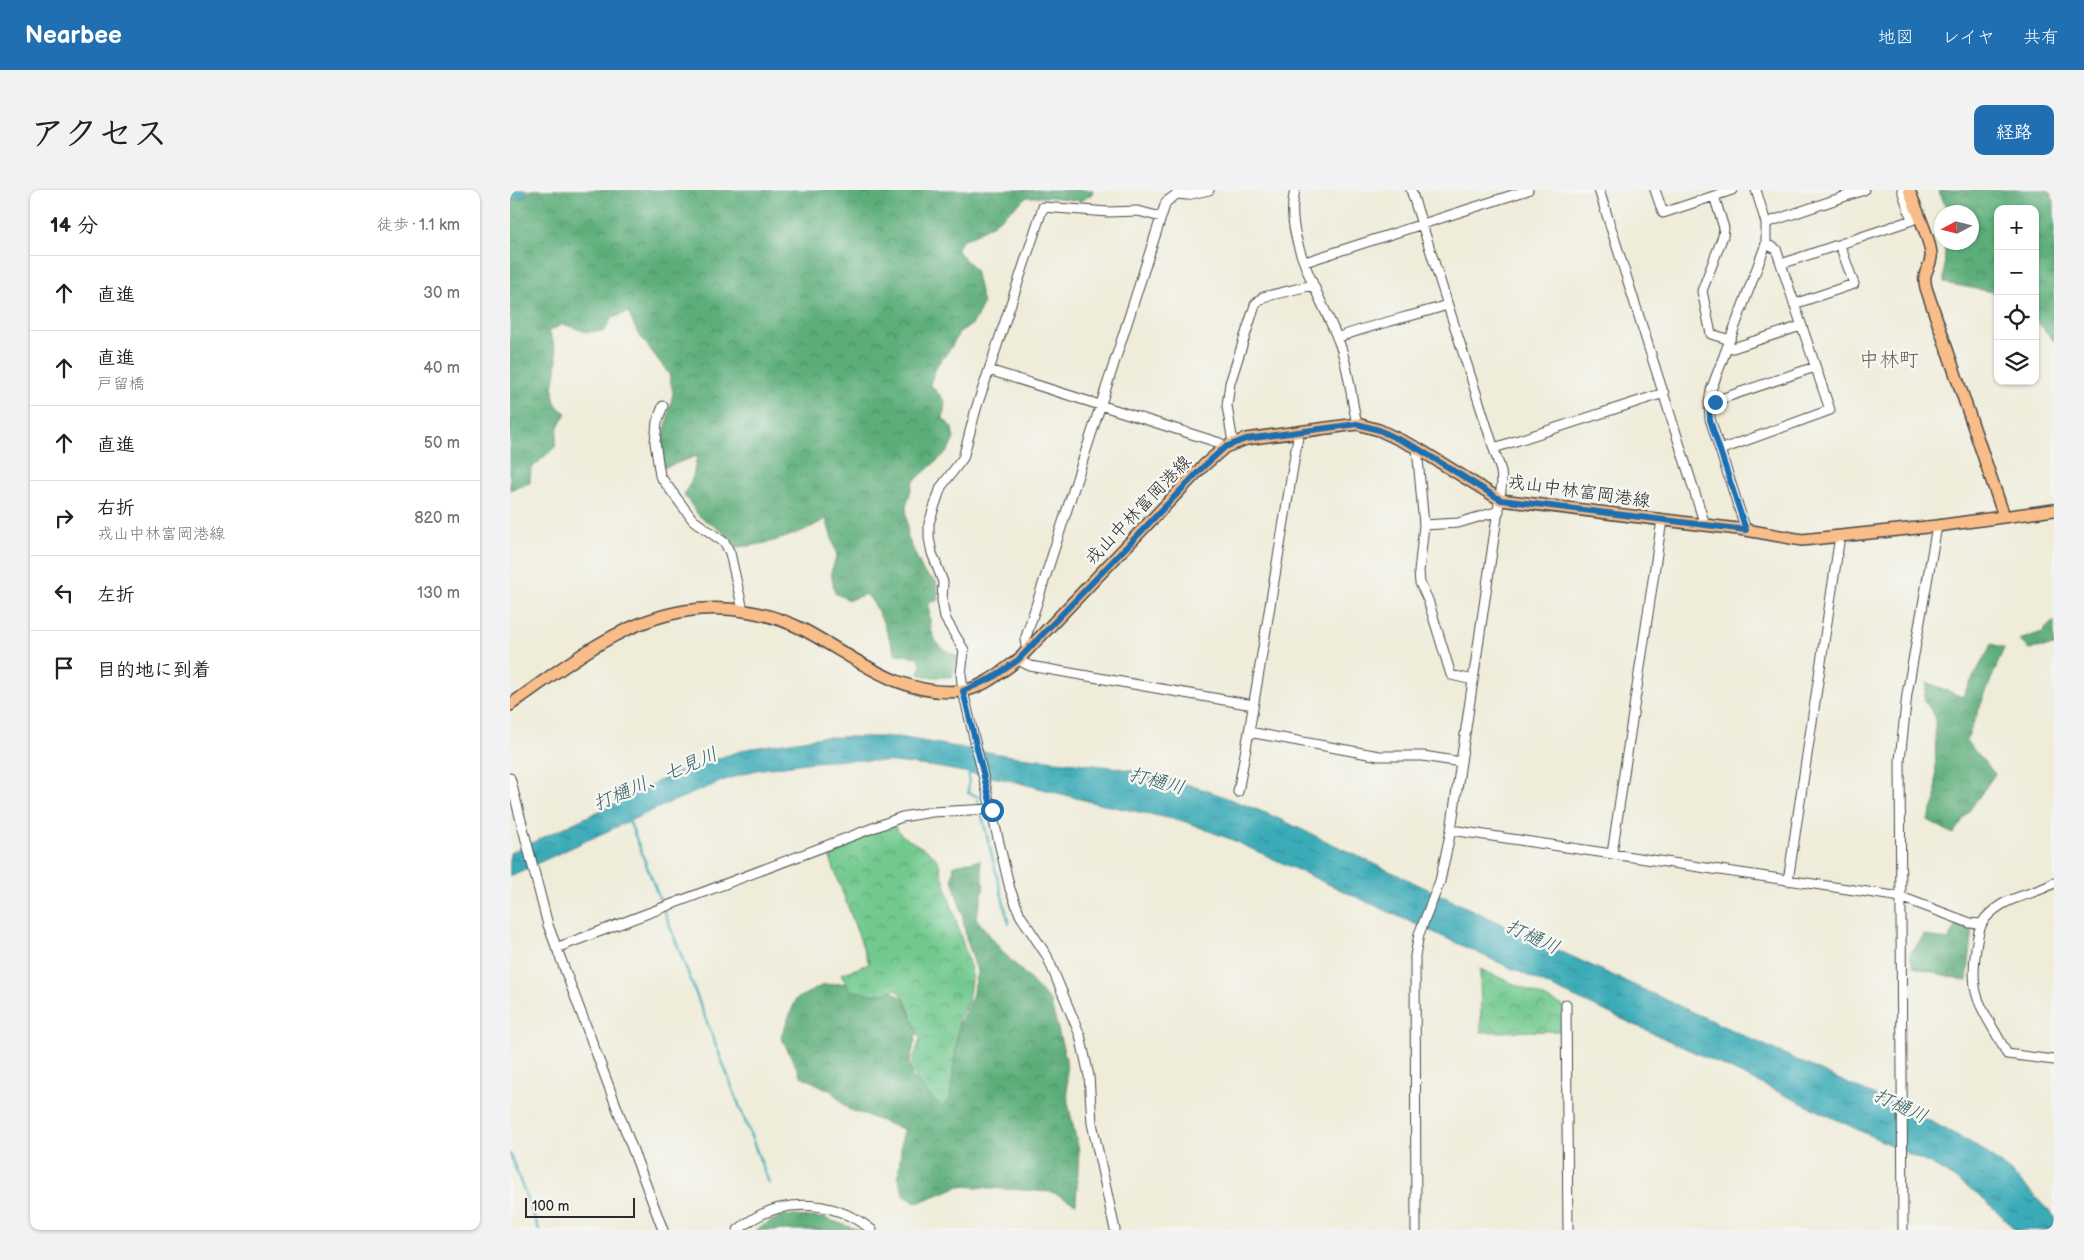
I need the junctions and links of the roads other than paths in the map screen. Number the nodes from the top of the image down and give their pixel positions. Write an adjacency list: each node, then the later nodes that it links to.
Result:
1 (1209, 190): 12 (street)
2 (1295, 190): 19 (street)
3 (1411, 190): 16 (street)
4 (1528, 190): 16 (street)
5 (1599, 190): 29 (street)
6 (1655, 190): 13 (street)
7 (1732, 190): 13 (street)
8 (1756, 190): 15 (street)
9 (1864, 190): 15 (street)
10 (1902, 190): 18 (street)
11 (1909, 190): 41 (main road)
12 (1176, 192): 14 (street)
13 (1714, 196): 26 (street)
14 (1161, 217): 28 (street); 31 (street)
15 (1766, 223): 17 (street)
16 (1422, 224): 19 (street); 23 (street)
17 (1766, 244): 20 (street); 26 (street)
18 (1840, 244): 20 (street); 22 (street)
19 (1305, 262): 21 (street)
20 (1781, 264): 22 (street)
21 (1313, 284): 25 (street); 35 (street)
22 (1794, 304): 24 (street)
23 (1447, 305): 25 (street); 37 (street)
24 (1801, 326): 26 (street); 27 (street)
25 (1337, 338): 33 (street)
26 (1729, 343): 30 (street)
27 (1815, 368): 30 (street); 38 (street)
28 (989, 370): 31 (street); 52 (street)
29 (1664, 393): 37 (street); 44 (street)
30 (1709, 404): 38 (street)
31 (1102, 405): 35 (street); 49 (street)
32 (663, 406): 48 (street)
33 (1357, 424): 34 (main road, 戎山中林富岡港線); 36 (main road, 戎山中林富岡港線)
34 (1299, 431): 35 (main road, 戎山中林富岡港線); 54 (street)
35 (1229, 445): 49 (main road, 戎山中林富岡港線)
36 (1417, 448): 39 (main road, 戎山中林富岡港線); 43 (street)
37 (1494, 448): 39 (street)
38 (1720, 450): 46 (street)
39 (1500, 506): 42 (main road, 戎山中林富岡港線); 43 (street); 51 (street)
40 (2054, 510): 41 (main road, 戎山中林富岡港線)
41 (2004, 516): 45 (main road, 戎山中林富岡港線)
42 (1662, 520): 44 (main road, 戎山中林富岡港線); 61 (street)
43 (1424, 525): 51 (street)
44 (1705, 525): 46 (main road, 戎山中林富岡港線)
45 (1937, 526): 47 (main road, 戎山中林富岡港線); 64 (street)
46 (1746, 530): 47 (main road, 戎山中林富岡港線)
47 (1840, 536): 62 (street)
48 (743, 610): 52 (main road, 戎山中林富岡港線); 53 (main road, 戎山中林富岡港線)
49 (1027, 651): 50 (main road, 戎山中林富岡港線)
50 (1018, 660): 52 (main road, 戎山中林富岡港線); 54 (street)
51 (1473, 680): 56 (street)
52 (963, 691): 59 (street)
53 (510, 705)
54 (1253, 705): 55 (street)
55 (1249, 732): 56 (street); 58 (street)
56 (1461, 762): 60 (street)
57 (510, 778): 66 (street)
58 (1238, 792)
59 (992, 810): 66 (street); 72 (street)
60 (1451, 830): 61 (street); 73 (street)
61 (1612, 854): 62 (street)
62 (1788, 881): 64 (street)
63 (2054, 882): 65 (street)
64 (1901, 897): 65 (street); 75 (street)
65 (1980, 924): 68 (street)
66 (556, 948): 69 (street)
67 (1566, 1004): 74 (street)
68 (2054, 1060)
69 (663, 1230)
70 (738, 1230): 71 (street)
71 (872, 1230)
72 (1115, 1230)
73 (1416, 1230)
74 (1568, 1230)
75 (1903, 1230)

